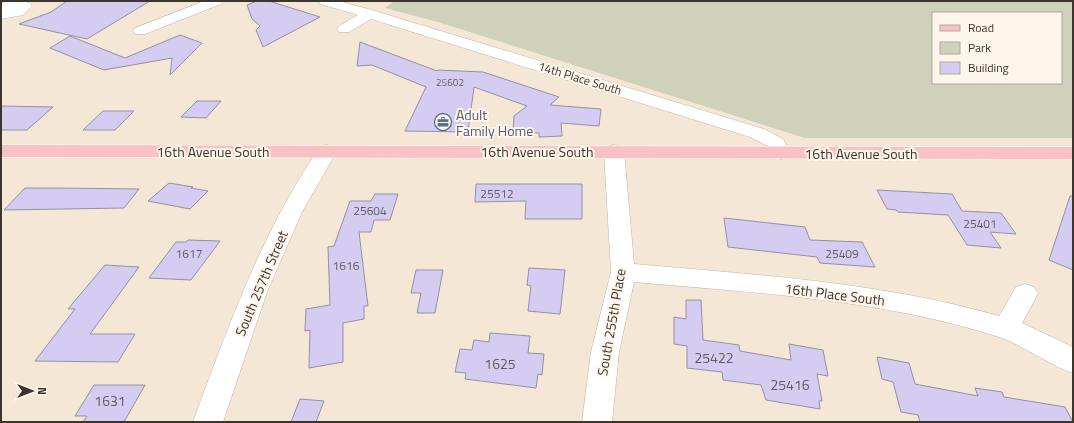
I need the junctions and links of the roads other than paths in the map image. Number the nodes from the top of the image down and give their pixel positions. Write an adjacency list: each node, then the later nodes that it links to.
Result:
1 (216, 1): 7 (street)
2 (325, 1): 4 (street, 14th Place South)
3 (1, 7): 5 (street)
4 (370, 14): 6 (street); 11 (street, 14th Place South)
5 (1, 15)
6 (344, 29)
7 (140, 31)
8 (1, 151): 9 (main road, 16th Avenue South)
9 (327, 151): 10 (main road, 16th Avenue South); 17 (street, South 257th Street)
10 (614, 151): 11 (main road, 16th Avenue South); 13 (street, South 255th Place)
11 (781, 153): 12 (main road, 16th Avenue South)
12 (1073, 153)
13 (623, 272): 15 (street, 16th Place South); 18 (street, South 255th Place)
14 (1025, 294): 15 (street)
15 (1006, 328): 16 (street, 16th Place South)
16 (1073, 361)
17 (208, 422)
18 (597, 422)

